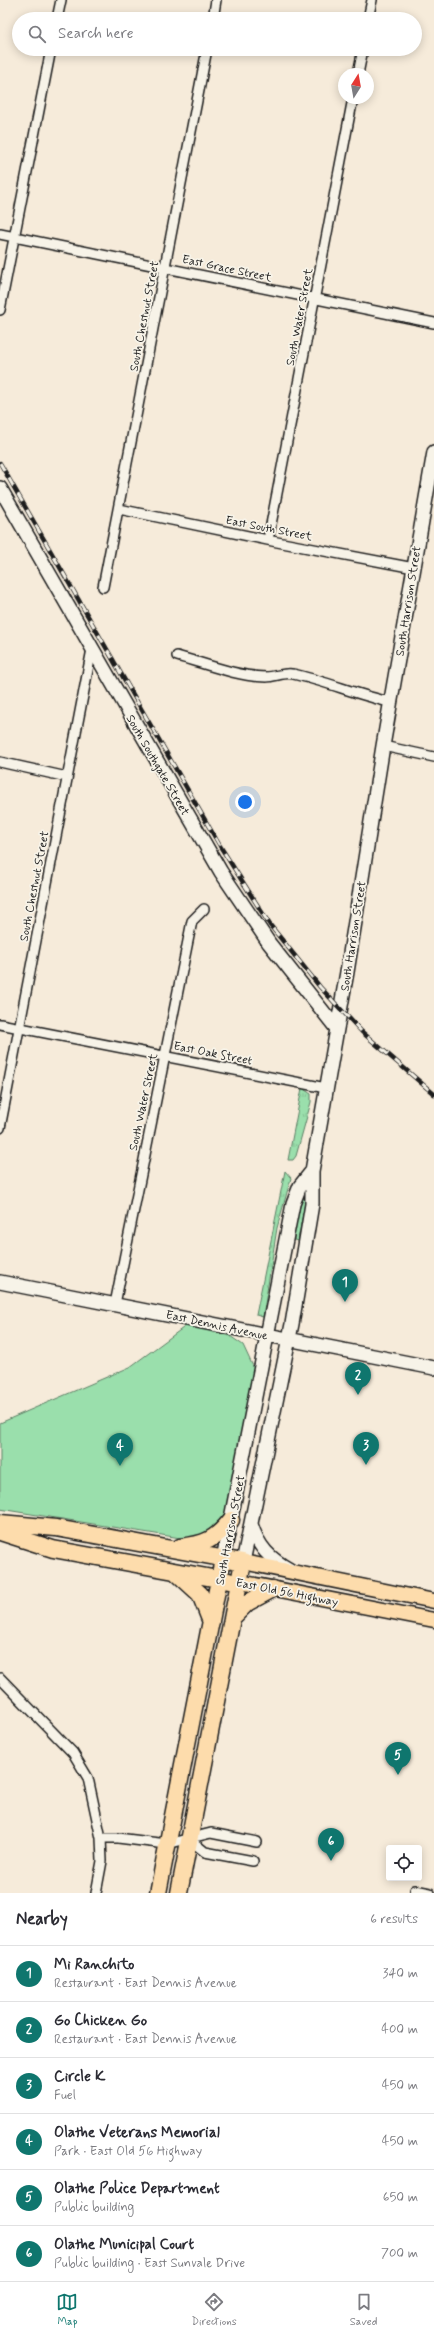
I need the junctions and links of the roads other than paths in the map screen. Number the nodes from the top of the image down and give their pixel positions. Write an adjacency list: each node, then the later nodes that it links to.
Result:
1 (61, 0): 4 (street)
2 (216, 0): 5 (street)
3 (372, 0): 6 (street)
4 (58, 12)
5 (214, 12)
6 (369, 12)
7 (50, 56): 13 (street)
8 (206, 56): 14 (street, South Chestnut Street)
9 (362, 56): 10 (street)
10 (359, 68)
11 (352, 104): 15 (street, South Water Street)
12 (0, 234): 13 (street, East Grace Street)
13 (15, 237): 14 (street, East Grace Street); 16 (street)
14 (165, 268): 15 (street, East Grace Street); 20 (street, South Chestnut Street)
15 (315, 298): 17 (street, East Grace Street); 21 (street, South Water Street)
16 (0, 310)
17 (434, 323)
18 (434, 452): 22 (main road, South Harrison Street)
19 (0, 488): 24 (main road, South Southgate Street)
20 (119, 509): 21 (street, East South Street); 23 (street, South Chestnut Street)
21 (268, 540): 22 (street, East South Street)
22 (414, 568): 26 (main road, South Harrison Street)
23 (103, 587)
24 (92, 649): 30 (street, South Chestnut Street); 34 (main road, South Southgate Street)
25 (177, 656): 26 (street)
26 (390, 702): 27 (main road, South Harrison Street)
27 (383, 746): 28 (street); 34 (main road, South Harrison Street)
28 (434, 757)
29 (0, 762): 30 (street)
30 (67, 777): 33 (street, South Chestnut Street)
31 (204, 909): 35 (street, South Water Street)
32 (0, 1024): 33 (street, East Oak Street)
33 (19, 1028): 35 (street, East Oak Street); 37 (street, South Chestnut Street)
34 (337, 1029): 36 (main road, South Harrison Street)
35 (164, 1056): 36 (street, East Oak Street); 40 (street, South Water Street)
36 (326, 1088): 38 (main road, South Harrison Street)
37 (0, 1128)
38 (312, 1171): 41 (main road, South Harrison Street); 42 (main road, South Harrison Street)
39 (0, 1282): 40 (main road, East Dennis Avenue)
40 (114, 1304): 41 (main road, East Dennis Avenue)
41 (269, 1336): 42 (main road, East Dennis Avenue); 44 (main road, South Harrison Street)
42 (289, 1339): 43 (main road, East Dennis Avenue); 46 (main road, South Harrison Street)
43 (434, 1368)
44 (231, 1520): 48 (highway); 49 (main road, South Harrison Street)
45 (0, 1523): 48 (highway, East Old 56 Highway)
46 (251, 1524): 50 (main road, South Harrison Street); 52 (main road)
47 (0, 1532): 51 (highway, East Old 56 Highway)
48 (170, 1549): 49 (highway, East Old 56 Highway)
49 (223, 1559): 50 (highway, East Old 56 Highway); 53 (highway, South Harrison Street)
50 (243, 1562): 52 (main road, East Old 56 Highway); 54 (highway, South Harrison Street)
51 (174, 1571): 53 (highway, East Old 56 Highway); 59 (highway)
52 (293, 1572): 56 (main road, East Old 56 Highway)
53 (220, 1579): 54 (highway, East Old 56 Highway); 59 (highway, South Harrison Street)
54 (240, 1582): 55 (main road, East Old 56 Highway); 57 (highway, South Harrison Street)
55 (273, 1589): 57 (highway); 58 (main road, East Old 56 Highway)
56 (434, 1601)
57 (233, 1617): 62 (highway, South Harrison Street)
58 (434, 1620)
59 (211, 1623): 64 (highway, South Harrison Street)
60 (0, 1679): 61 (street)
61 (101, 1838): 64 (street); 67 (street)
62 (189, 1839): 63 (street); 64 (street); 65 (street); 69 (highway, South Harrison Street)
63 (257, 1842)
64 (167, 1844): 68 (highway, South Harrison Street)
65 (253, 1861)
66 (416, 1890): 70 (street)
67 (96, 1893)
68 (158, 1893)
69 (178, 1893)
70 (430, 1893)

